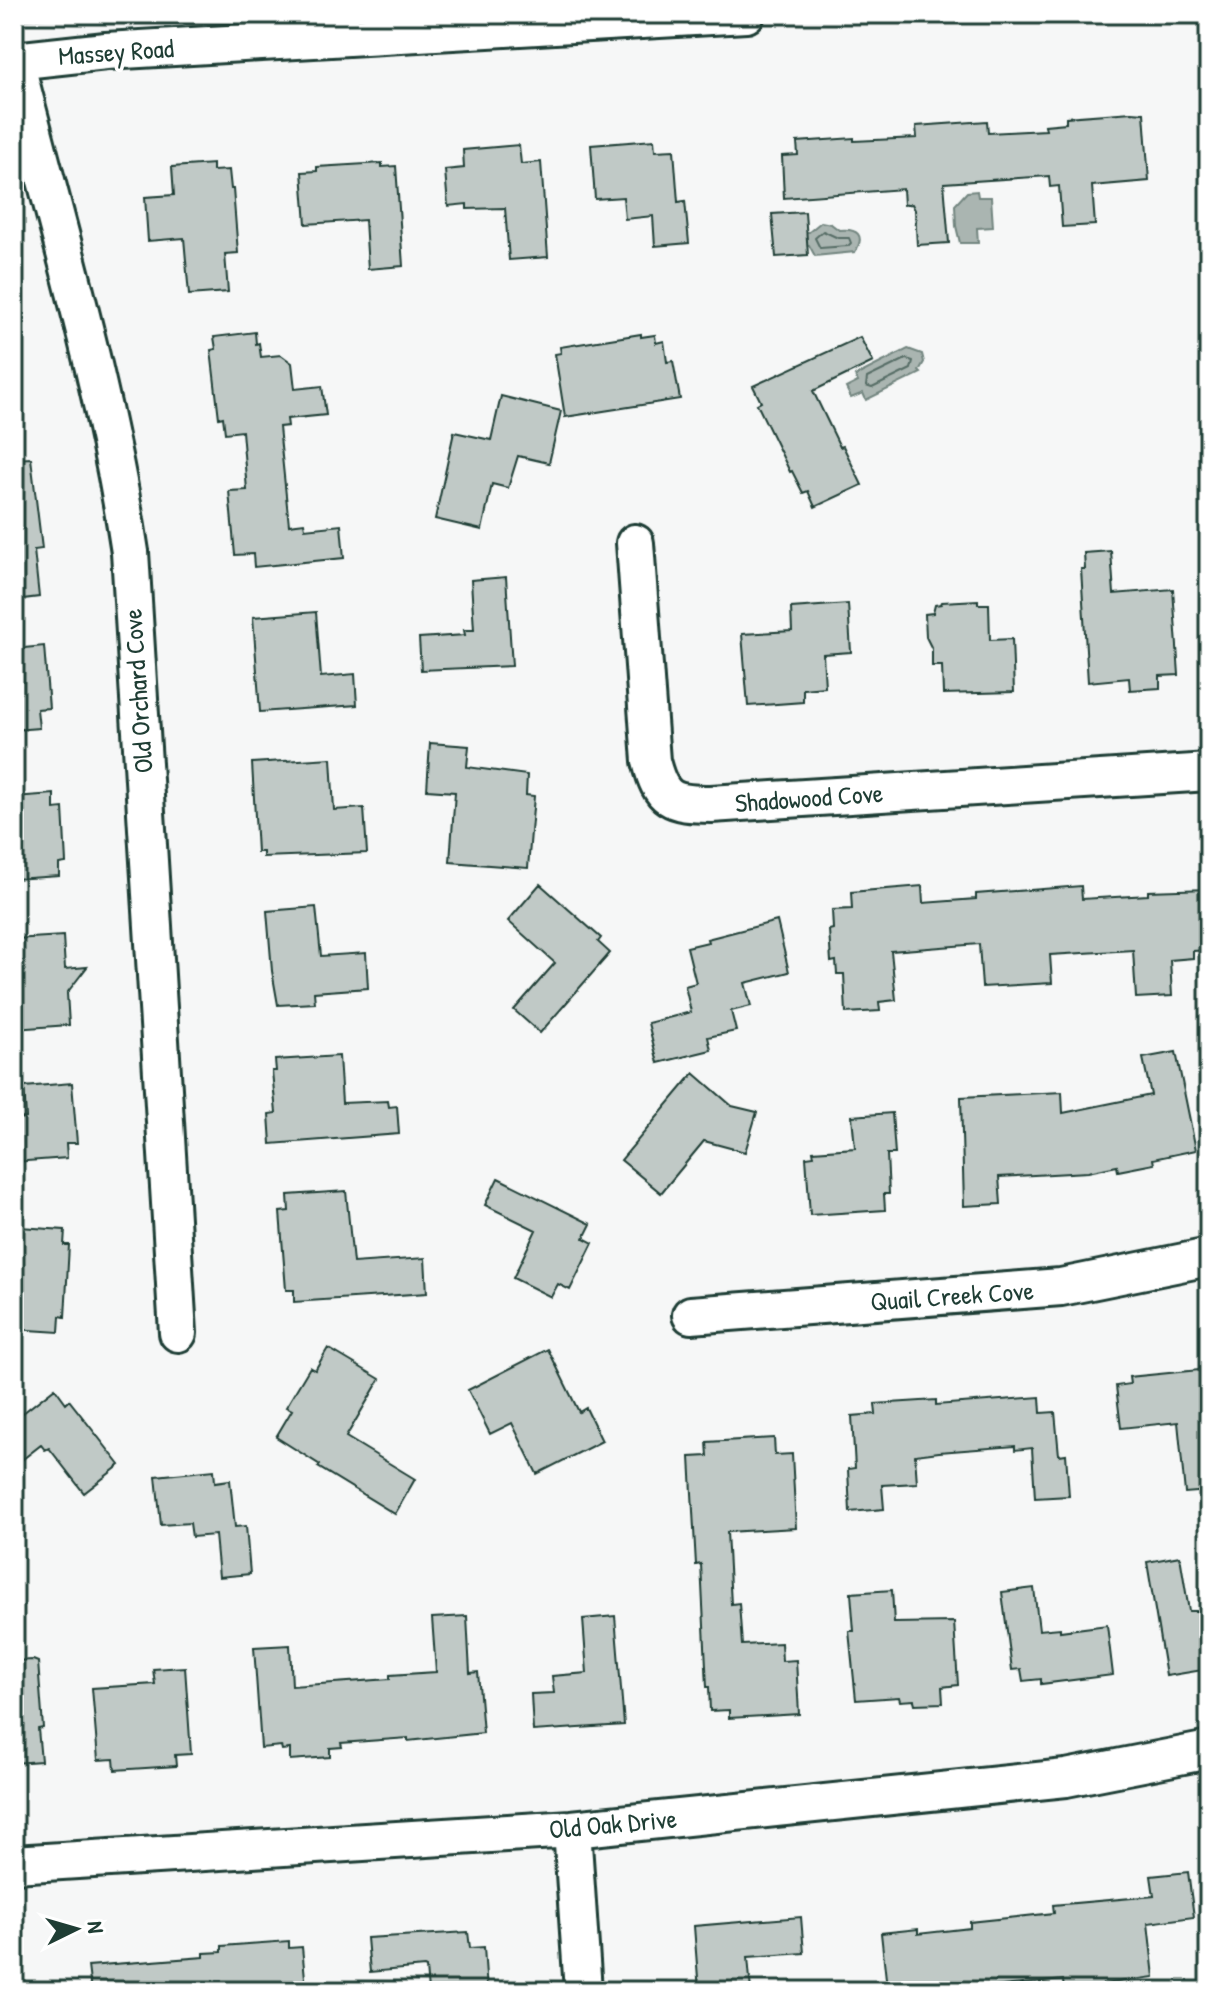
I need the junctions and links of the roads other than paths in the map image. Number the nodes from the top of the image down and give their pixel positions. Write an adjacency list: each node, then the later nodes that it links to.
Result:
1 (746, 14): 2 (street, Massey Road)
2 (14, 61): 7 (street, Old Orchard Cove)
3 (635, 543): 4 (street, Shadowood Cove)
4 (1209, 772)
5 (1209, 1257): 6 (street, Quail Creek Cove)
6 (691, 1315)
7 (178, 1333)
8 (1209, 1750): 9 (street, Old Oak Drive)
9 (572, 1829): 10 (street, Old Oak Drive); 11 (street)
10 (14, 1864)
11 (583, 1991)

